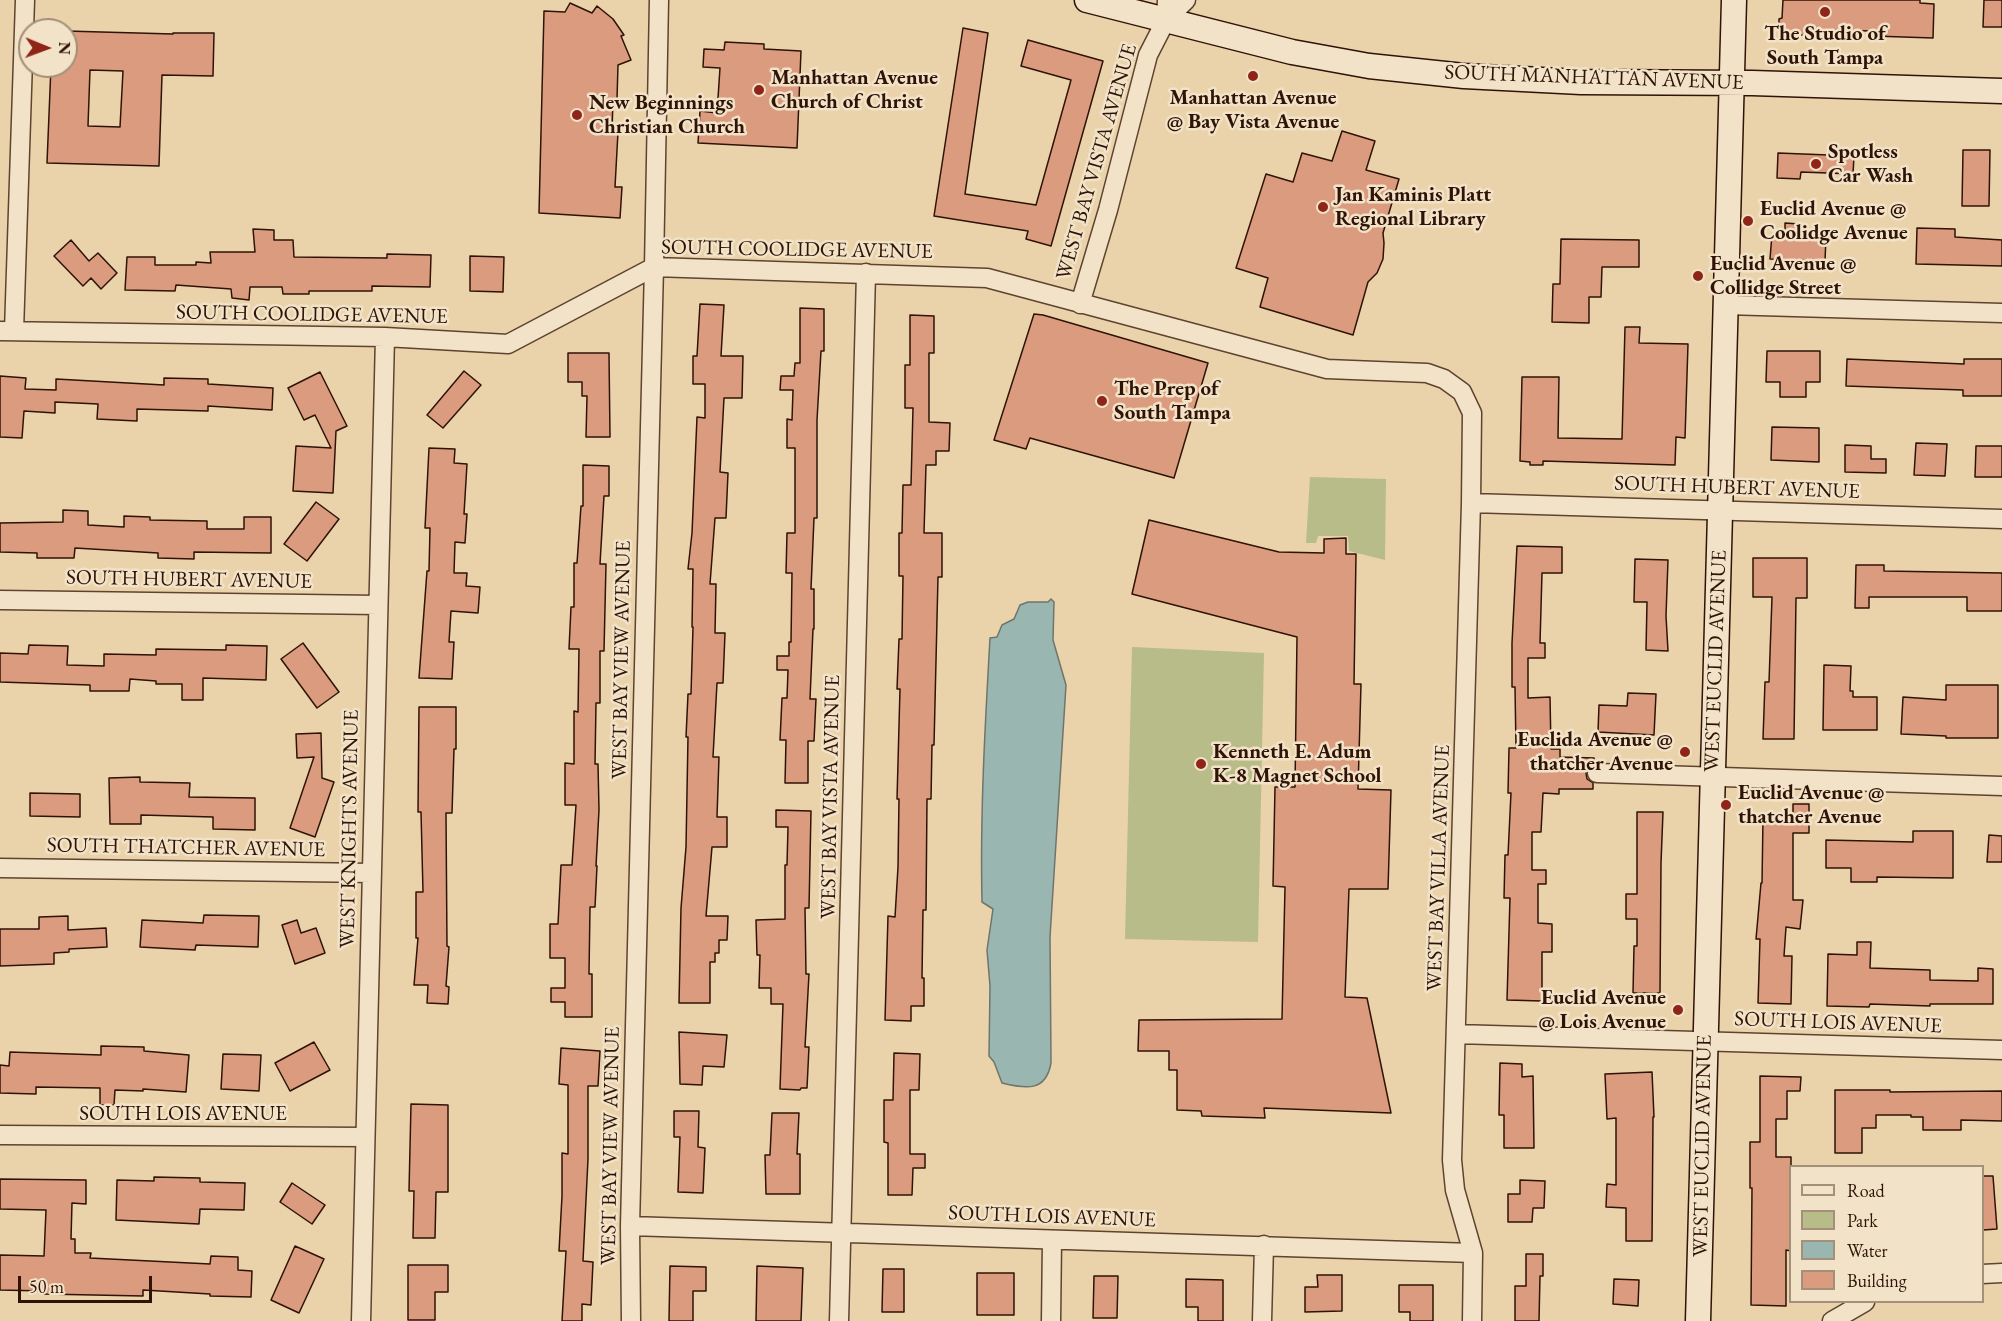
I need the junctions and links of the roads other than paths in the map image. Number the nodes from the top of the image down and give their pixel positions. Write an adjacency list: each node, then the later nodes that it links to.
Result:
1 (24, 0): 14 (street)
2 (659, 0): 9 (street, WEST BAY VIEW AVENUE)
3 (1087, 0): 6 (street, SOUTH MANHATTAN AVENUE)
4 (1185, 0): 6 (street, WEST BAY VISTA AVENUE)
5 (1734, 0): 7 (street, WEST EUCLID AVENUE)
6 (1167, 10): 7 (street, SOUTH MANHATTAN AVENUE); 11 (street, WEST BAY VISTA AVENUE)
7 (1731, 83): 8 (street, SOUTH MANHATTAN AVENUE); 12 (street, WEST EUCLID AVENUE)
8 (2002, 91)
9 (654, 267): 10 (street, SOUTH COOLIDGE AVENUE); 15 (street, SOUTH COOLIDGE AVENUE); 32 (street, WEST BAY VIEW AVENUE)
10 (866, 273): 11 (street, SOUTH COOLIDGE AVENUE); 33 (street, WEST BAY VISTA AVENUE)
11 (1080, 304): 16 (street, SOUTH COOLIDGE AVENUE)
12 (1725, 305): 13 (street); 18 (street, WEST EUCLID AVENUE)
13 (2002, 313)
14 (7, 331): 15 (street, SOUTH COOLIDGE AVENUE)
15 (385, 337): 21 (street, WEST KNIGHTS AVENUE)
16 (1472, 413): 17 (street, WEST BAY VILLA AVENUE)
17 (1471, 503): 18 (street, SOUTH HUBERT AVENUE); 27 (street, WEST BAY VILLA AVENUE)
18 (1720, 510): 19 (street, SOUTH HUBERT AVENUE); 23 (street, WEST EUCLID AVENUE)
19 (2002, 519)
20 (0, 600): 21 (street, SOUTH HUBERT AVENUE)
21 (378, 605): 26 (street, WEST KNIGHTS AVENUE)
22 (1597, 773): 23 (street)
23 (1713, 776): 24 (street); 28 (street, WEST EUCLID AVENUE)
24 (2002, 786)
25 (0, 868): 26 (street, SOUTH THATCHER AVENUE)
26 (372, 873): 31 (street, WEST KNIGHTS AVENUE)
27 (1456, 1034): 28 (street, SOUTH LOIS AVENUE); 36 (street, WEST BAY VILLA AVENUE)
28 (1705, 1042): 29 (street, SOUTH LOIS AVENUE); 46 (street, WEST EUCLID AVENUE)
29 (2002, 1050)
30 (0, 1135): 31 (street, SOUTH LOIS AVENUE)
31 (365, 1137): 40 (street, WEST KNIGHTS AVENUE)
32 (630, 1226): 33 (street, SOUTH LOIS AVENUE); 41 (street, WEST BAY VIEW AVENUE)
33 (842, 1233): 34 (street, SOUTH LOIS AVENUE); 42 (street, WEST BAY VISTA AVENUE)
34 (1052, 1240): 35 (street, SOUTH LOIS AVENUE); 43 (street)
35 (1264, 1245): 36 (street, SOUTH LOIS AVENUE); 44 (street)
36 (1473, 1253): 45 (street, WEST BAY VILLA AVENUE)
37 (2002, 1273): 38 (street)
38 (1984, 1274)
39 (1862, 1303): 47 (street)
40 (361, 1321)
41 (631, 1321)
42 (839, 1321)
43 (1051, 1321)
44 (1262, 1321)
45 (1472, 1321)
46 (1698, 1321)
47 (1832, 1321)

